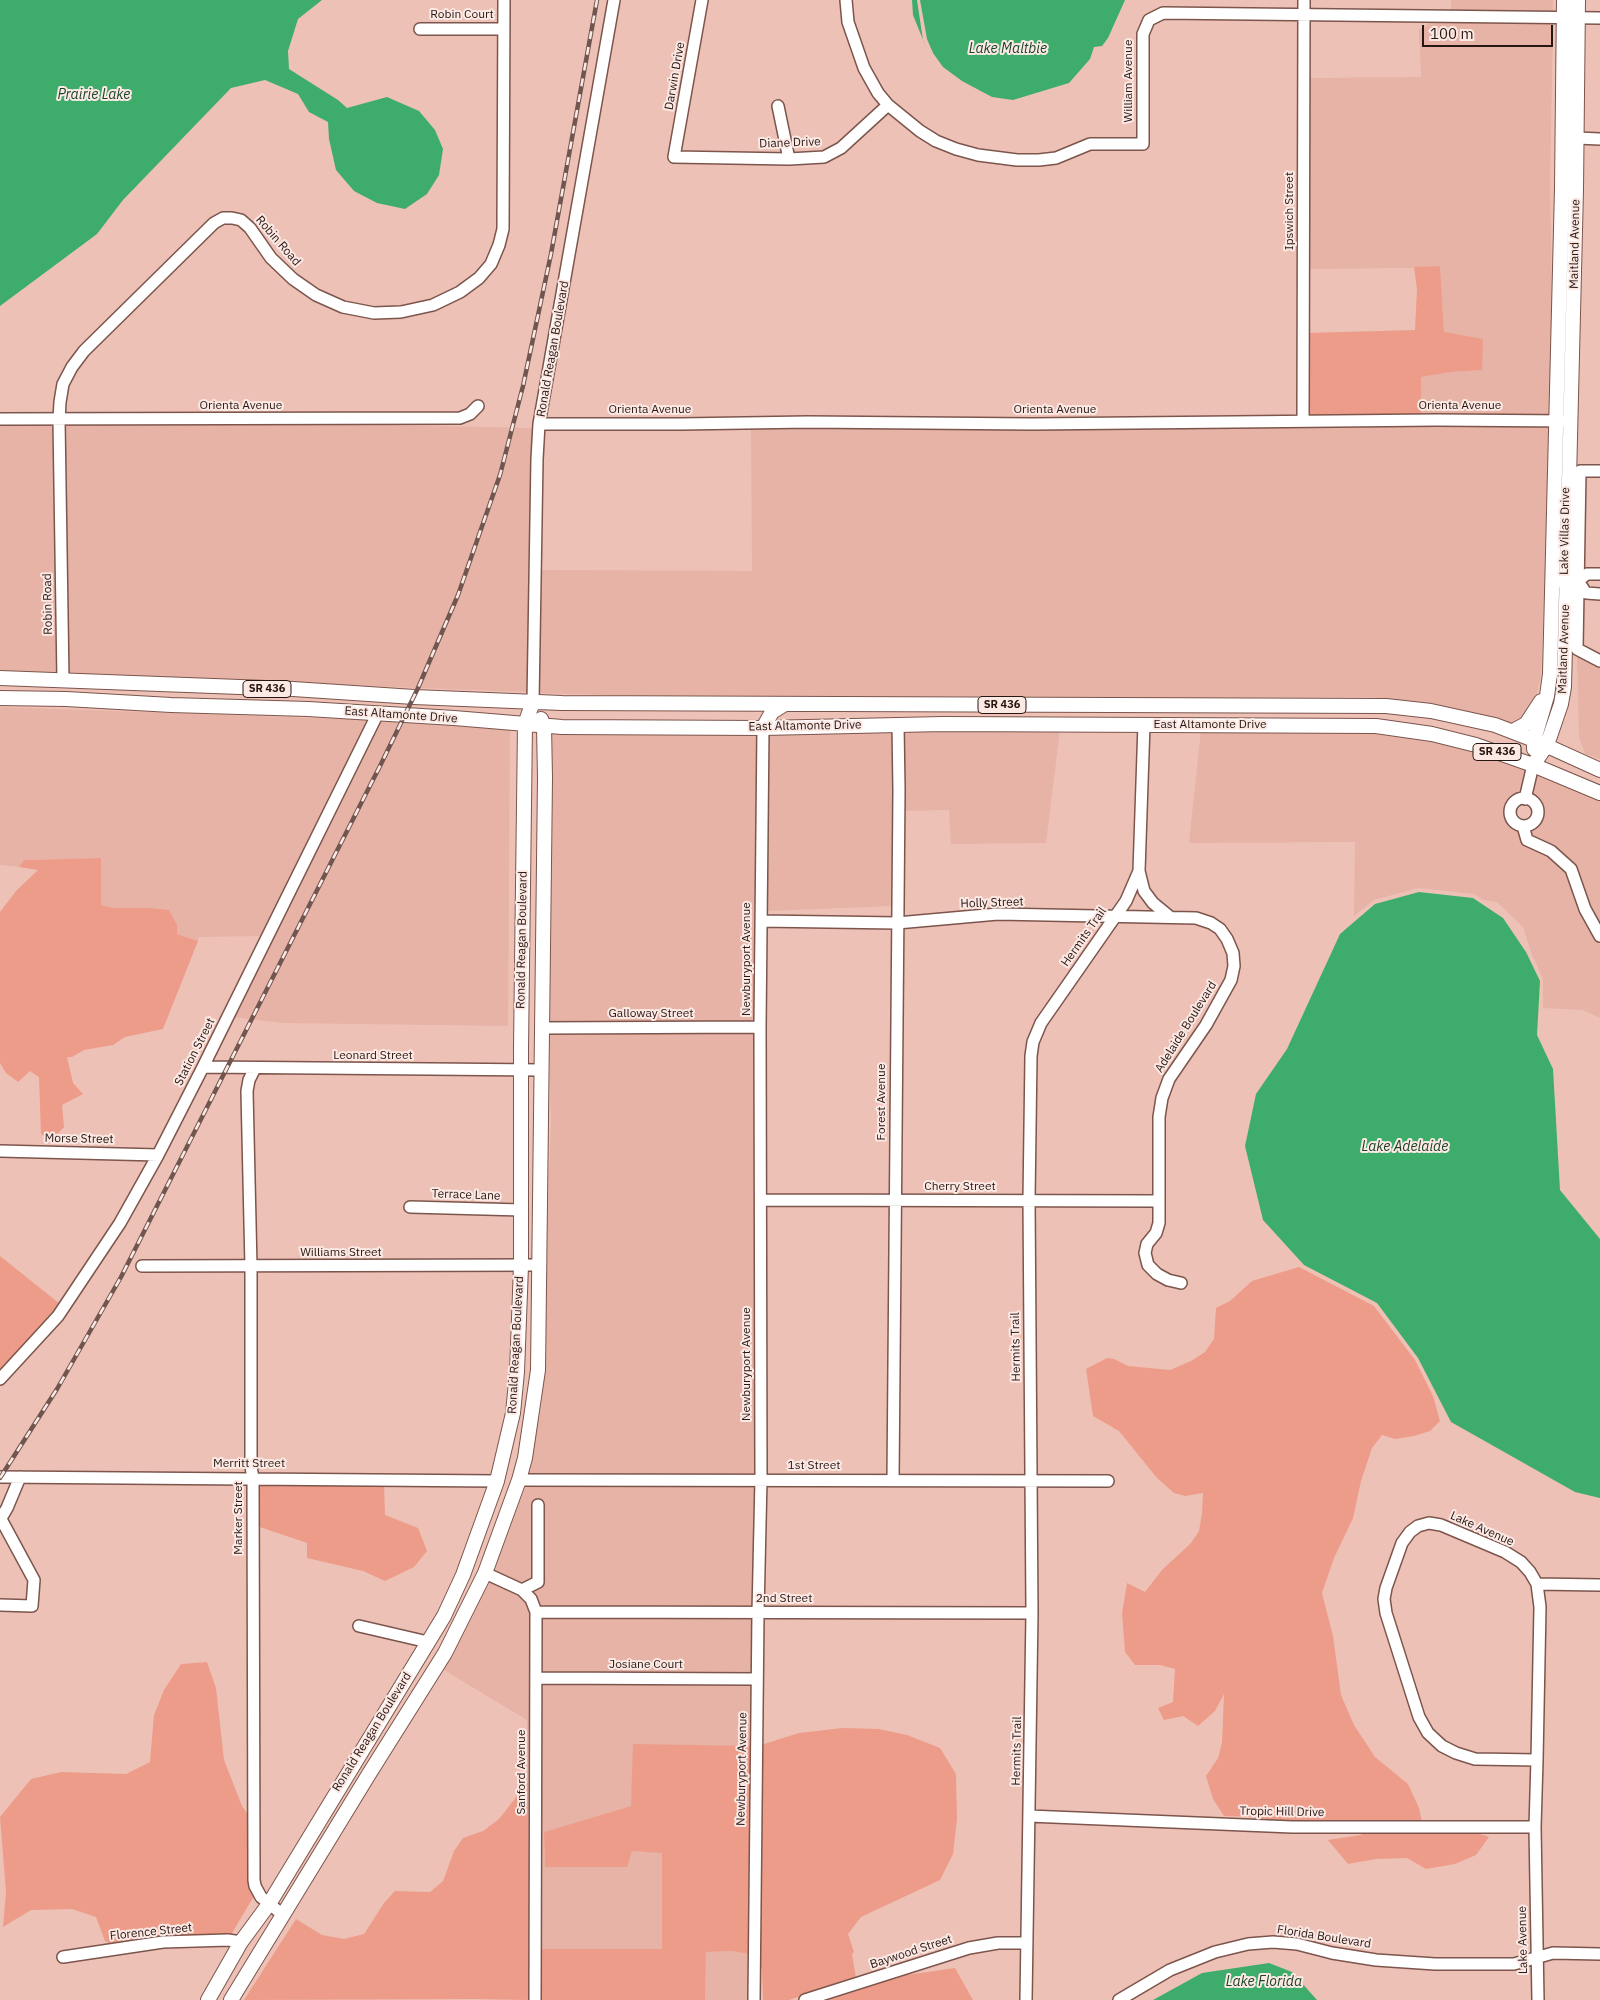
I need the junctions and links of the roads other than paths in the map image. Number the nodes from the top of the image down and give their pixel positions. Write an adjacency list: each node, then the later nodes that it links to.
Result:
1 (504, 0): 13 (street, Robin Road)
2 (614, 0): 28 (street, Ronald Reagan Boulevard)
3 (702, 0): 18 (street, Darwin Drive)
4 (846, 0): 14 (street)
5 (1304, 0): 8 (street, Ipswich Street)
6 (1564, 0): 9 (main road, Maitland Avenue)
7 (1578, 0): 10 (main road, Maitland Avenue)
8 (1304, 16): 9 (street); 14 (street, William Avenue); 27 (street, Ipswich Street)
9 (1564, 18): 10 (street); 20 (main road, Maitland Avenue)
10 (1578, 18): 11 (street); 16 (main road, Maitland Avenue)
11 (1600, 18)
12 (420, 29): 13 (street, Robin Court)
13 (504, 29): 24 (street, Robin Road)
14 (888, 105): 19 (street, Diane Drive)
15 (778, 106): 19 (street)
16 (1577, 138): 17 (street); 21 (main road, Maitland Avenue)
17 (1600, 138)
18 (674, 157): 19 (street, Diane Drive)
19 (789, 159)
20 (1562, 188): 21 (street); 25 (main road, Maitland Avenue)
21 (1576, 189): 26 (main road, Maitland Avenue)
22 (478, 406): 24 (street, Orienta Avenue)
23 (0, 419): 24 (street, Orienta Avenue)
24 (59, 420): 36 (street, Robin Road)
25 (1556, 421): 26 (street, Orienta Avenue); 27 (street, Orienta Avenue); 31 (main road, Maitland Avenue)
26 (1571, 421): 31 (main road, Maitland Avenue)
27 (1303, 422): 28 (street, Orienta Avenue)
28 (539, 424): 43 (street, Ronald Reagan Boulevard)
29 (1600, 471): 31 (street, Lake Villas Drive)
30 (1600, 574): 31 (street, Lake Villas Drive)
31 (1565, 581): 32 (street, Lake Villas Drive); 33 (street, Lake Villas Drive); 34 (main road, Maitland Avenue); 61 (main road, Maitland Avenue)
32 (1600, 594)
33 (1600, 661)
34 (1550, 674): 60 (main road); 61 (main road, Maitland Avenue)
35 (0, 678): 36 (main road, East Altamonte Drive / SR 436)
36 (63, 680): 37 (main road, East Altamonte Drive / SR 436); 40 (main road)
37 (153, 685): 38 (main road, East Altamonte Drive / SR 436); 42 (main road)
38 (250, 688): 39 (main road, East Altamonte Drive / SR 436); 48 (main road)
39 (293, 690): 43 (main road, East Altamonte Drive / SR 436); 50 (main road)
40 (0, 694)
41 (0, 698): 42 (main road, East Altamonte Drive / SR 436)
42 (66, 699): 48 (main road, East Altamonte Drive / SR 436)
43 (533, 702): 44 (main road, East Altamonte Drive / SR 436); 52 (main road, Ronald Reagan Boulevard); 58 (main road, Ronald Reagan Boulevard)
44 (785, 704): 45 (main road, East Altamonte Drive / SR 436); 59 (main road)
45 (968, 705): 46 (main road, East Altamonte Drive / SR 436); 54 (main road)
46 (1147, 705): 47 (main road, East Altamonte Drive / SR 436); 55 (main road)
47 (1167, 705): 49 (main road, East Altamonte Drive / SR 436); 56 (main road)
48 (223, 706): 50 (main road, East Altamonte Drive / SR 436)
49 (1300, 706): 57 (main road); 60 (main road, East Altamonte Drive / SR 436)
50 (267, 708): 51 (main road, East Altamonte Drive / SR 436)
51 (378, 713): 52 (main road, East Altamonte Drive / SR 436); 76 (street, Station Street)
52 (525, 724): 58 (main road, East Altamonte Drive / SR 436); 79 (main road, Ronald Reagan Boulevard)
53 (898, 724): 54 (main road, East Altamonte Drive / SR 436); 59 (main road, East Altamonte Drive / SR 436); 71 (street, Forest Avenue)
54 (943, 724): 55 (main road, East Altamonte Drive / SR 436)
55 (1122, 724): 56 (main road, East Altamonte Drive / SR 436)
56 (1144, 724): 57 (main road, East Altamonte Drive / SR 436); 67 (street, Hermits Trail)
57 (1283, 725): 62 (main road, East Altamonte Drive / SR 436)
58 (544, 726): 59 (main road, East Altamonte Drive / SR 436); 75 (main road, Ronald Reagan Boulevard)
59 (763, 728): 70 (street, Newburyport Avenue)
60 (1513, 731): 61 (main road, SR 436)
61 (1541, 743): 62 (main road, Maitland Avenue); 63 (main road, SR 436)
62 (1533, 765): 64 (main road, East Altamonte Drive / SR 436); 65 (street)
63 (1600, 770)
64 (1600, 793)
65 (1525, 799): 66 (street); 66 (street)
66 (1523, 826): 73 (street)
67 (1139, 871): 68 (street, Hermits Trail); 69 (street)
68 (1115, 917): 69 (street, Holly Street); 71 (street, Holly Street); 83 (street, Hermits Trail)
69 (1170, 917): 72 (street, Holly Street)
70 (761, 921): 71 (street, Holly Street); 74 (street, Newburyport Avenue)
71 (897, 922): 84 (street, Forest Avenue)
72 (1220, 929): 85 (street, Adelaide Boulevard)
73 (1600, 936)
74 (760, 1027): 75 (street, Galloway Street); 82 (street, Newburyport Avenue)
75 (541, 1028): 78 (main road, Ronald Reagan Boulevard)
76 (203, 1067): 77 (street, Leonard Street); 81 (street, Station Street)
77 (255, 1068): 79 (street, Leonard Street); 91 (street, Marker Street)
78 (542, 1070): 79 (street, Leonard Street); 88 (main road, Ronald Reagan Boulevard)
79 (521, 1071): 87 (main road, Ronald Reagan Boulevard)
80 (0, 1151): 81 (street, Morse Street)
81 (158, 1155): 93 (street, Station Street)
82 (761, 1200): 84 (street, Cherry Street); 97 (street, Newburyport Avenue)
83 (1029, 1200): 84 (street, Cherry Street); 85 (street, Cherry Street); 100 (street, Hermits Trail)
84 (896, 1201): 99 (street, Forest Avenue)
85 (1158, 1201): 92 (street, Adelaide Boulevard)
86 (410, 1207): 87 (street, Terrace Lane)
87 (522, 1210): 90 (main road, Ronald Reagan Boulevard)
88 (540, 1265): 90 (street, Williams Street); 98 (main road, Ronald Reagan Boulevard)
89 (142, 1266): 91 (street, Williams Street)
90 (521, 1266): 91 (street, Williams Street); 101 (main road, Ronald Reagan Boulevard)
91 (251, 1267): 96 (street, Marker Street)
92 (1181, 1283)
93 (0, 1379)
94 (0, 1477): 95 (street, Merritt Street)
95 (20, 1477): 96 (street, Merritt Street); 104 (street)
96 (253, 1478): 101 (street, Merritt Street); 120 (street, Marker Street)
97 (761, 1479): 98 (street, 1st Street); 99 (street, 1st Street); 111 (street, Newburyport Avenue)
98 (520, 1480): 101 (main road); 105 (main road, Ronald Reagan Boulevard)
99 (893, 1480): 100 (street, 1st Street)
100 (1032, 1480): 102 (street, 1st Street); 112 (street, Hermits Trail)
101 (497, 1481): 114 (main road, Ronald Reagan Boulevard)
102 (1108, 1481)
103 (538, 1505): 108 (street)
104 (0, 1519): 109 (street)
105 (485, 1573): 108 (street); 121 (main road, Ronald Reagan Boulevard)
106 (1537, 1584): 107 (street); 117 (street, Lake Avenue); 117 (street, Lake Avenue)
107 (1600, 1585)
108 (522, 1590): 110 (street)
109 (0, 1606)
110 (536, 1612): 111 (street, 2nd Street); 115 (street, Sanford Avenue)
111 (758, 1613): 112 (street, 2nd Street); 116 (street, Newburyport Avenue)
112 (1032, 1613): 118 (street, Hermits Trail)
113 (359, 1626): 114 (street)
114 (428, 1642): 120 (main road, Ronald Reagan Boulevard)
115 (536, 1678): 116 (street, Josiane Court); 129 (street, Sanford Avenue)
116 (757, 1679): 130 (street, Newburyport Avenue)
117 (1537, 1760): 119 (street, Lake Avenue)
118 (1029, 1816): 119 (street, Tropic Hill Drive); 123 (street, Hermits Trail)
119 (1535, 1827): 126 (street, Lake Avenue)
120 (269, 1904): 121 (street, Marker Street); 122 (main road, Ronald Reagan Boulevard)
121 (284, 1915): 128 (main road, Ronald Reagan Boulevard)
122 (242, 1942): 125 (street, Florence Street); 127 (main road, Ronald Reagan Boulevard)
123 (1027, 1944): 131 (street, Baywood Street); 132 (street, Hermits Trail)
124 (1600, 1954): 126 (street, Florida Boulevard)
125 (63, 1957)
126 (1537, 1959): 133 (street, Florida Boulevard); 134 (street, Lake Avenue)
127 (208, 2000)
128 (231, 2000)
129 (535, 2000)
130 (754, 2000)
131 (805, 2000)
132 (1026, 2000)
133 (1118, 2000)
134 (1538, 2000)

